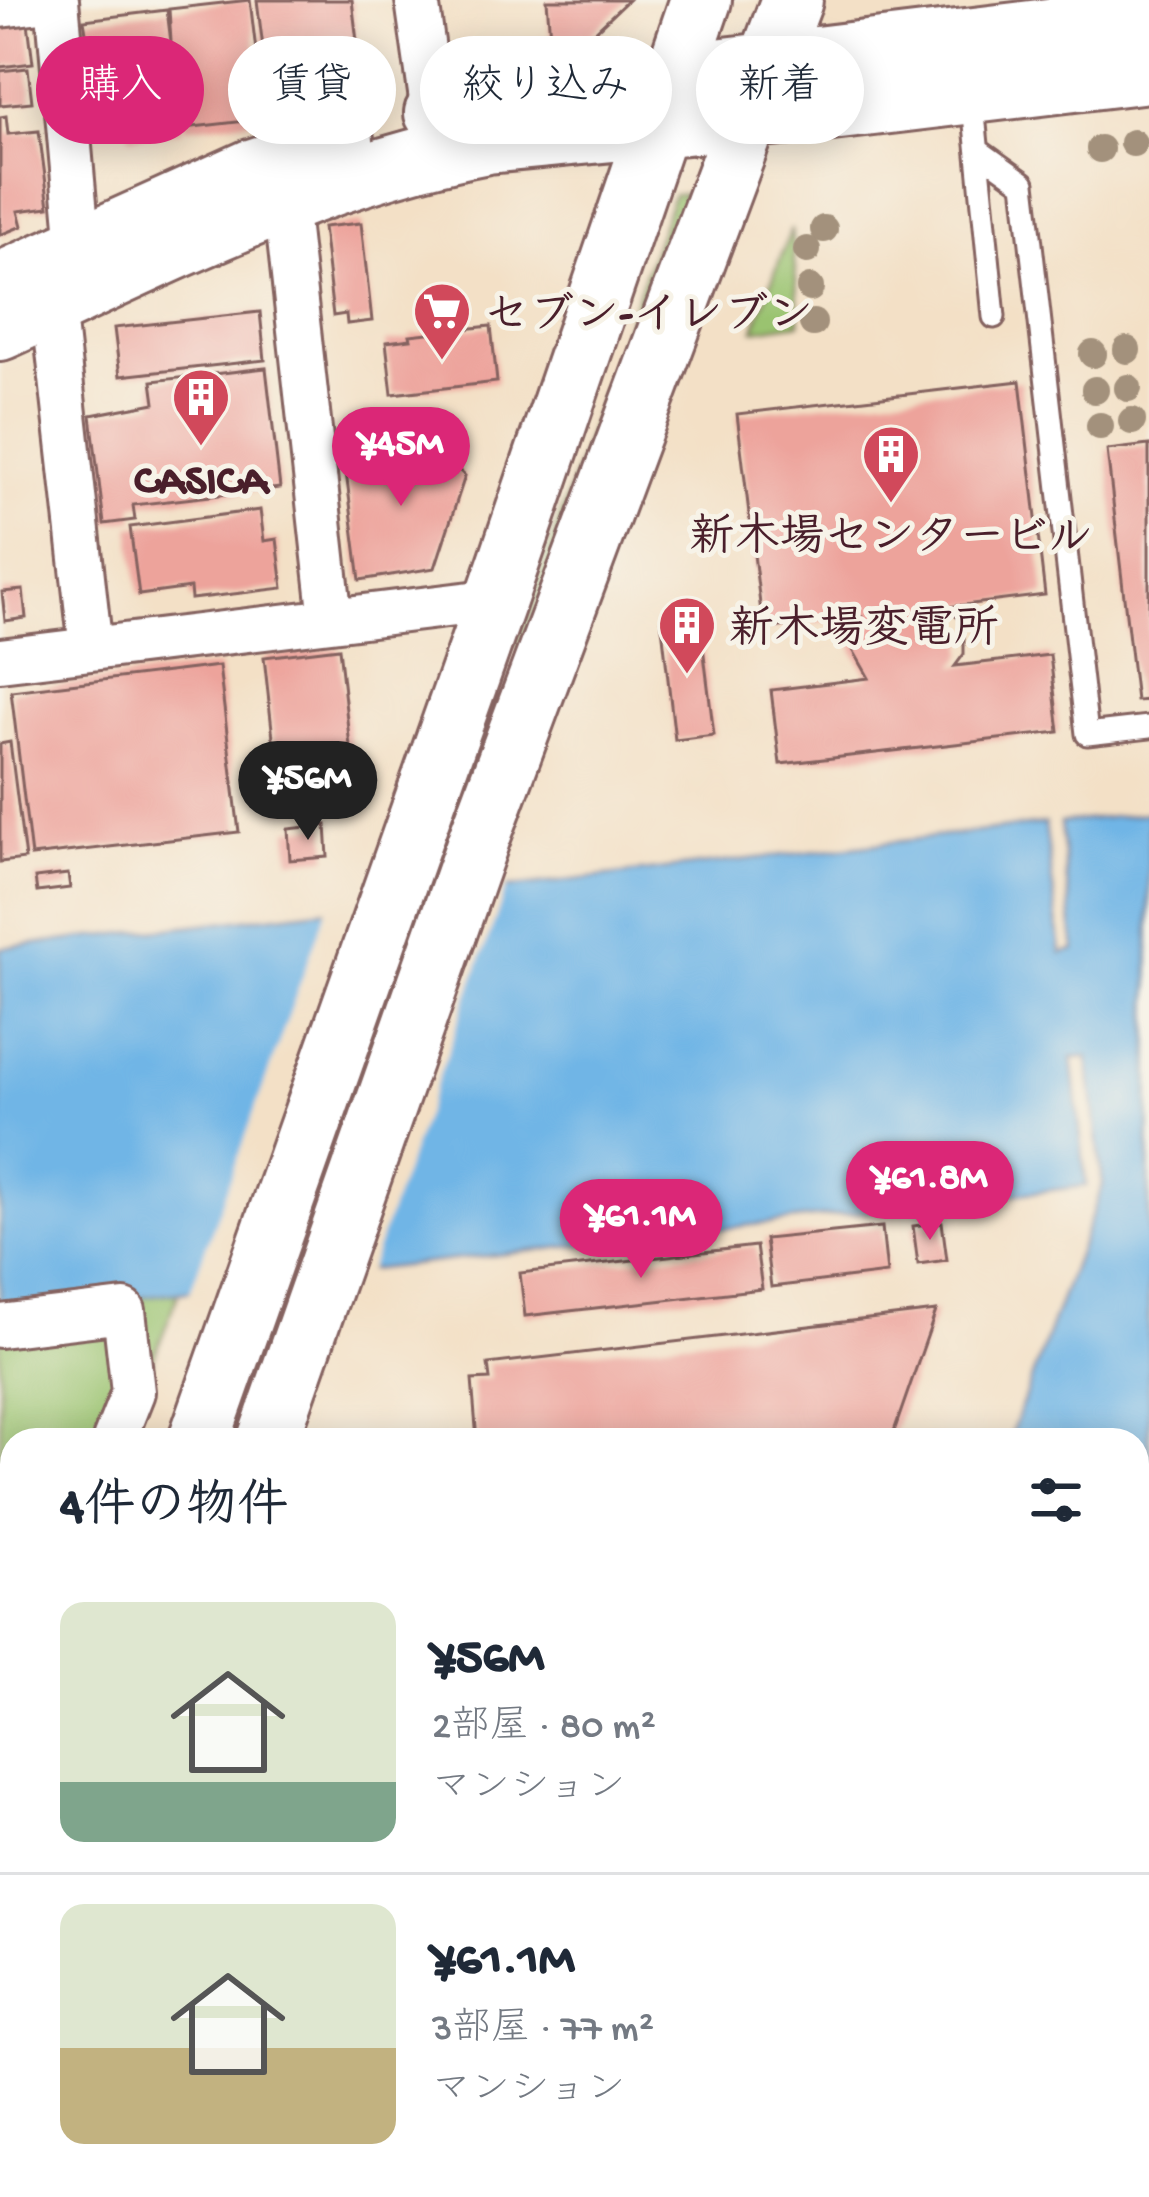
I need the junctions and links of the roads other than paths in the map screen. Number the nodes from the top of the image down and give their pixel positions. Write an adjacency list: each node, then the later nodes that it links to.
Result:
1 (53, 0): 6 (street); 21 (street)
2 (417, 0): 9 (street)
3 (700, 0): 13 (street)
4 (792, 0): 10 (street)
5 (1022, 0): 8 (street)
6 (0, 6)
7 (1149, 17): 8 (street)
8 (1080, 25): 11 (street)
9 (422, 36)
10 (779, 36)
11 (864, 51)
12 (1149, 73): 16 (street)
13 (672, 82)
14 (420, 118): 21 (street)
15 (864, 120): 16 (street)
16 (975, 122): 23 (lane); 28 (lane)
17 (482, 144): 20 (street)
18 (651, 144): 24 (street)
19 (740, 144): 32 (street)
20 (285, 202): 22 (street); 25 (street)
21 (79, 248): 22 (street)
22 (18, 306): 26 (street)
23 (994, 317)
24 (496, 600): 25 (street); 31 (street)
25 (331, 620): 26 (street)
26 (91, 649): 27 (street)
27 (0, 660)
28 (1149, 728)
29 (0, 1326): 30 (street)
30 (120, 1428)
31 (203, 1428)
32 (272, 1428)

